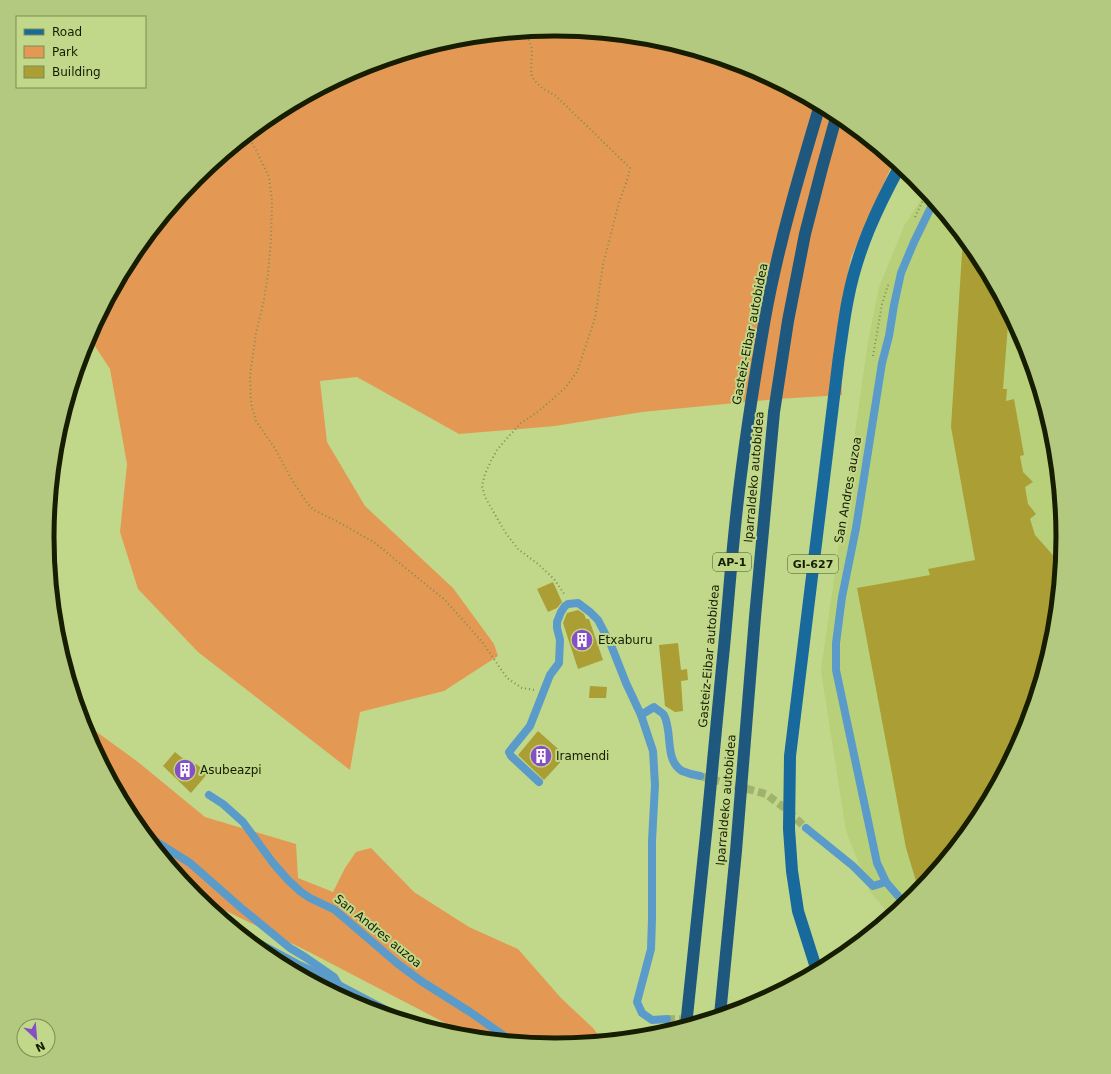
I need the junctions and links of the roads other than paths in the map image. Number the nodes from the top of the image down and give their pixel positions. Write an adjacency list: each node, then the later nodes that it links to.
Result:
1 (818, 110): 19 (highway, Gasteiz-Eibar autobidea / AP-1)
2 (835, 121): 17 (highway, Iparraldeko autobidea / AP-1)
3 (897, 171): 14 (main road, GI-627)
4 (931, 206): 11 (street, San Andres auzoa)
5 (641, 715): 6 (street); 7 (street); 18 (street)
6 (700, 776)
7 (539, 782)
8 (209, 795): 20 (street, San Andres auzoa)
9 (806, 828): 11 (street)
10 (160, 844): 15 (street)
11 (886, 882): 12 (street, San Andres auzoa)
12 (901, 900)
13 (277, 954): 15 (street)
14 (815, 965)
15 (341, 988): 16 (street)
16 (365, 1000)
17 (721, 1010)
18 (667, 1019)
19 (687, 1021)
20 (503, 1035)

